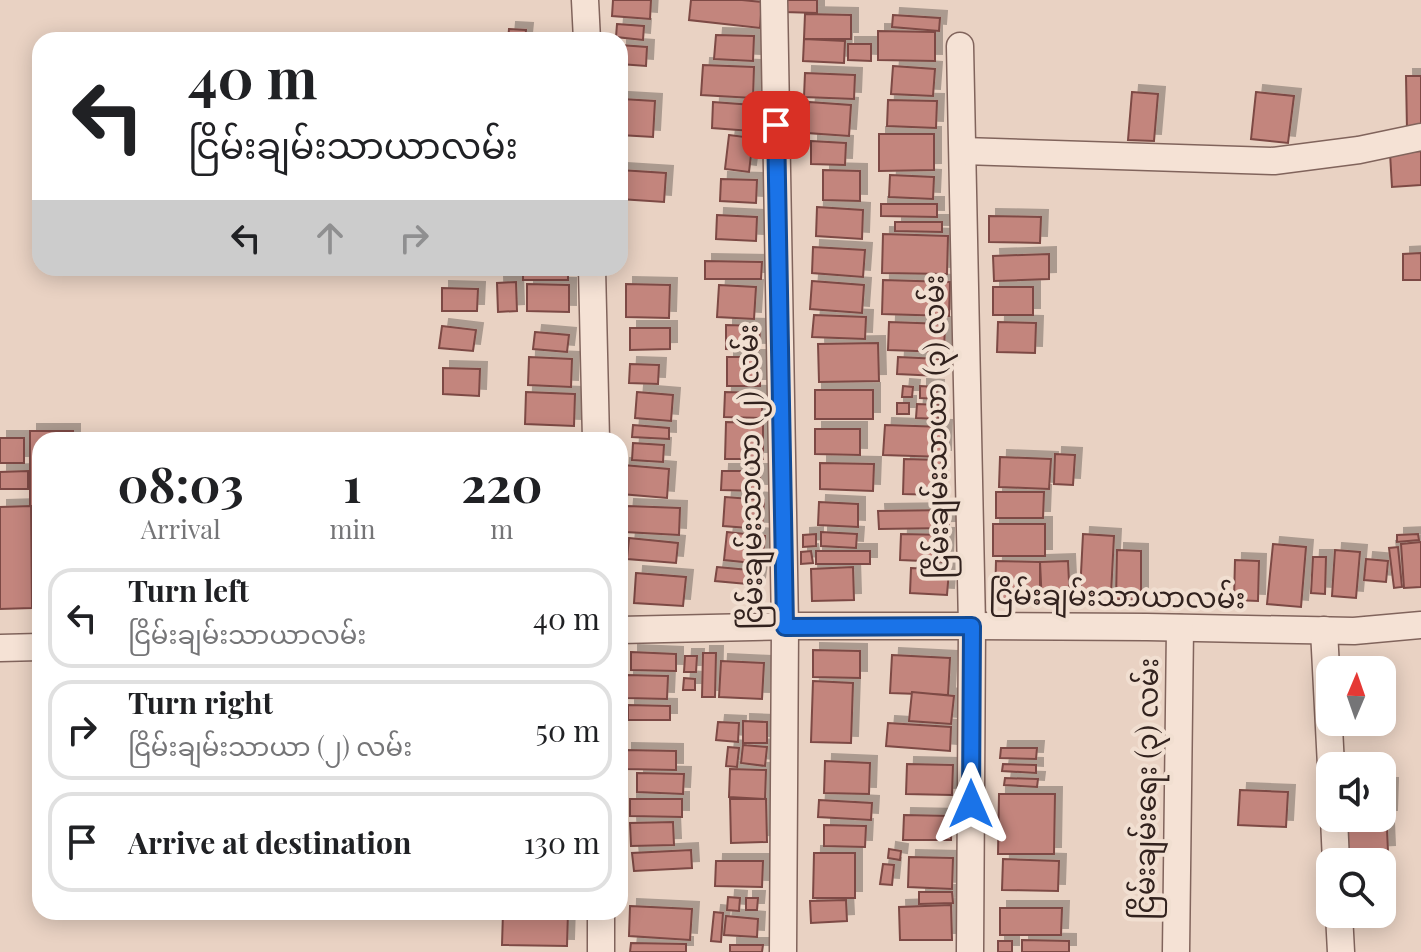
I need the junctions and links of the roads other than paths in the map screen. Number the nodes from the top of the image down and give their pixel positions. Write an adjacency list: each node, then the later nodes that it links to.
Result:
1 (585, 0): 3 (street)
2 (774, 0): 11 (street, ငြိမ်းချမ်းသာယာ (၂) လမ်း)
3 (587, 32)
4 (960, 46): 6 (street, ငြိမ်းချမ်းသာယာ (၃) လမ်း)
5 (1421, 137): 6 (street)
6 (963, 151): 10 (street, ငြိမ်းချမ်းသာယာ (၃) လမ်း)
7 (592, 276): 8 (street)
8 (596, 432)
9 (1421, 625): 14 (street, ငြိမ်းချမ်းသာယာလမ်း)
10 (972, 626): 11 (street, ငြိမ်းချမ်းသာယာလမ်း); 12 (street, ငြိမ်းချမ်းသာယာလမ်း); 22 (street, ငြိမ်းချမ်းသာယာ (၃) လမ်း)
11 (785, 627): 13 (street, ငြိမ်းချမ်းသာယာလမ်း); 21 (street, ငြိမ်းချမ်းသာယာ (၂) လမ်း)
12 (1180, 628): 14 (street, ငြိမ်းချမ်းသာယာလမ်း); 23 (street, ငြိမ်းချမ်းရေး (၃) လမ်း)
13 (628, 630)
14 (1324, 630): 17 (street)
15 (32, 647): 16 (street)
16 (0, 648)
17 (1330, 752)
18 (601, 920): 20 (street)
19 (1340, 928): 24 (street)
20 (601, 952)
21 (783, 952)
22 (970, 952)
23 (1176, 952)
24 (1341, 952)

